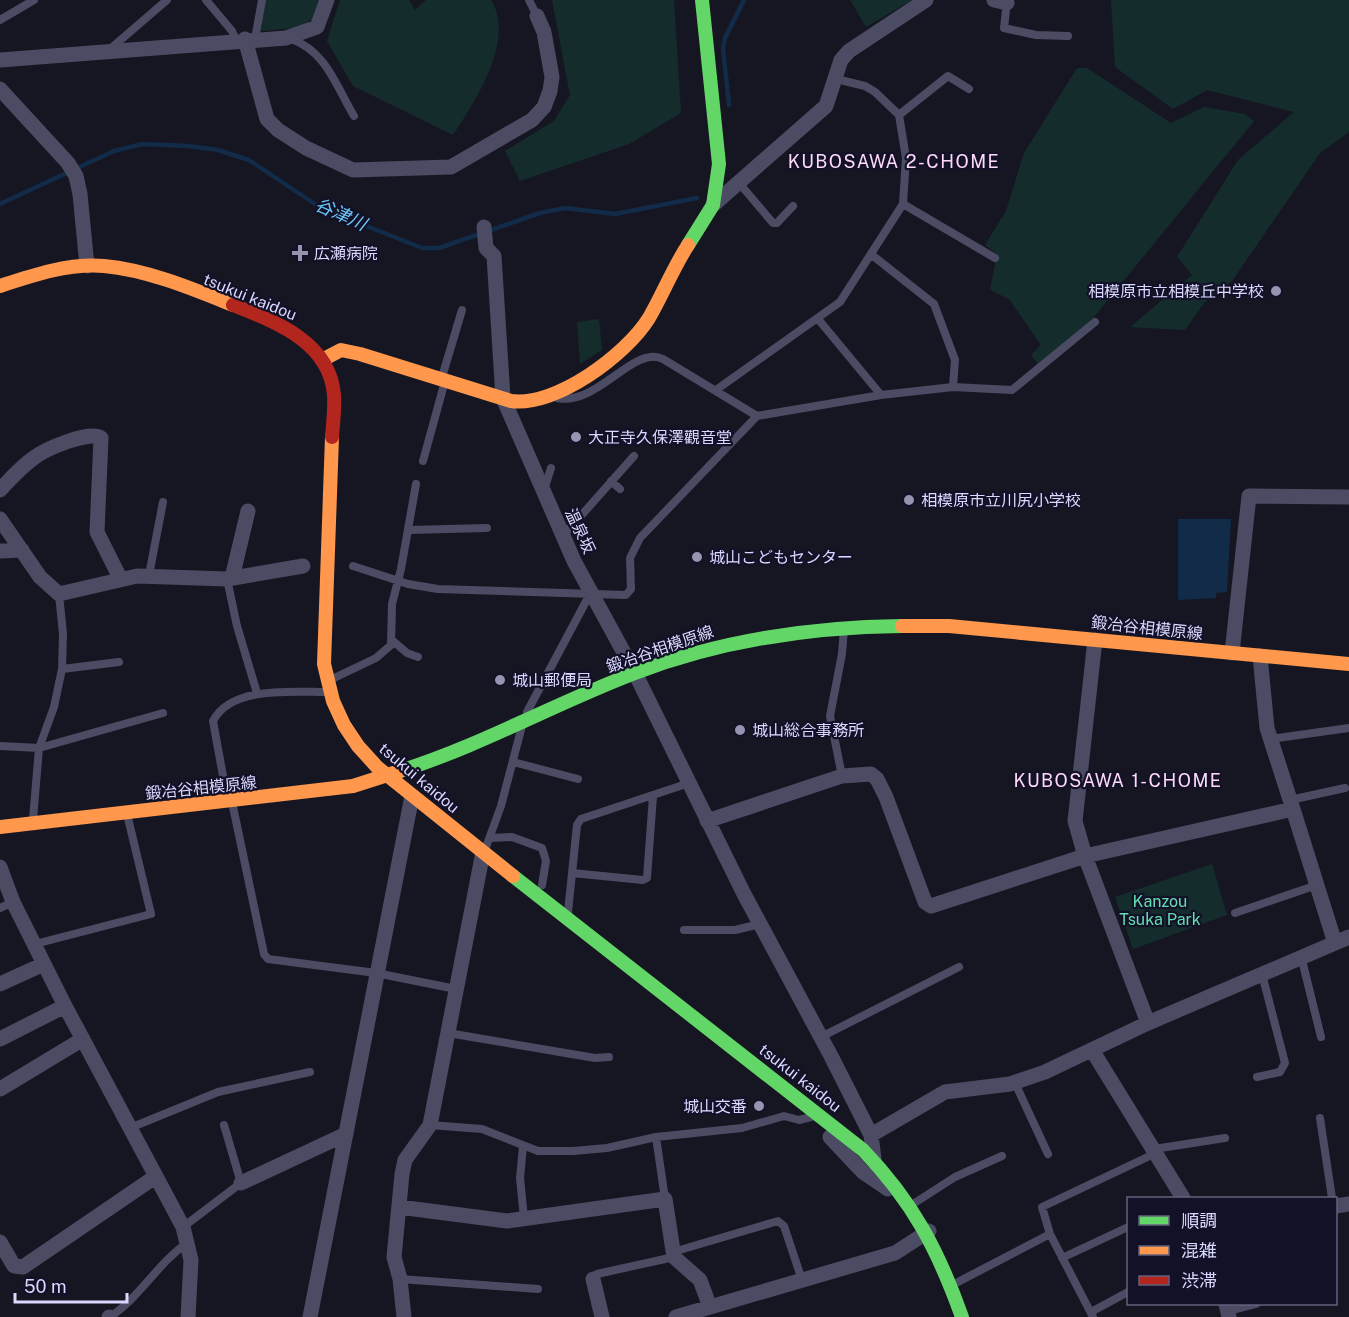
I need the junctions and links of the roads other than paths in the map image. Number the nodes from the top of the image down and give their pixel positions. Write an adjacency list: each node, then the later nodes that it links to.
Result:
1 (34, 0): 11 (lane)
2 (167, 0): 15 (lane)
3 (206, 0): 14 (lane)
4 (262, 0): 14 (lane)
5 (327, 0): 13 (street)
6 (529, 0): 10 (lane)
7 (702, 0): 24 (main road)
8 (926, 0): 17 (street)
9 (1003, 1): 12 (lane)
10 (537, 16): 14 (street)
11 (0, 20)
12 (1068, 36)
13 (286, 38): 14 (street); 21 (lane)
14 (245, 39): 15 (street)
15 (107, 51): 16 (street)
16 (0, 60)
17 (836, 79): 20 (lane); 22 (street)
18 (0, 89): 29 (street)
19 (969, 89): 20 (lane)
20 (899, 115): 23 (lane)
21 (354, 116)
22 (740, 183): 24 (street); 25 (lane)
23 (903, 204): 27 (lane); 28 (lane)
24 (713, 205): 40 (main road)
25 (793, 206)
26 (484, 227): 42 (street, 温泉坂)
27 (872, 255): 34 (lane); 38 (lane)
28 (995, 258)
29 (87, 266): 30 (main road, tsukui kaidou); 32 (main road, tsukui kaidou)
30 (59, 269): 31 (main road, tsukui kaidou); 32 (street)
31 (0, 286)
32 (187, 290): 36 (main road, tsukui kaidou)
33 (462, 310): 37 (lane)
34 (818, 320): 39 (lane); 41 (lane)
35 (1095, 322): 38 (lane)
36 (322, 360): 37 (main road); 79 (main road, tsukui kaidou)
37 (444, 379): 42 (main road); 45 (lane)
38 (953, 387): 41 (lane)
39 (716, 390): 40 (lane); 43 (lane)
40 (550, 395): 42 (main road)
41 (882, 395): 43 (lane)
42 (503, 398): 51 (street, 温泉坂)
43 (757, 416): 67 (lane)
44 (634, 456): 47 (lane)
45 (423, 461)
46 (551, 468): 51 (lane)
47 (611, 481): 49 (lane); 58 (lane)
48 (416, 484): 57 (lane)
49 (620, 489)
50 (0, 490): 64 (street)
51 (543, 492): 58 (street, 温泉坂)
52 (1349, 497): 72 (street)
53 (164, 502): 63 (lane)
54 (248, 511): 65 (street)
55 (0, 519): 59 (street)
56 (488, 528): 57 (lane)
57 (408, 530): 66 (lane)
58 (562, 537): 67 (street, 温泉坂)
59 (22, 550): 60 (street); 68 (street)
60 (0, 551)
61 (303, 566): 65 (street)
62 (353, 566): 66 (lane)
63 (149, 575): 64 (street); 65 (street)
64 (120, 578): 68 (street)
65 (229, 579): 80 (lane)
66 (398, 581): 67 (lane); 71 (lane)
67 (591, 592): 78 (street, 温泉坂); 82 (lane)
68 (59, 594): 77 (lane)
69 (844, 627): 70 (main road, 鍛冶谷相模原線); 78 (main road, 鍛冶谷相模原線); 89 (lane)
70 (1095, 640): 72 (main road, 鍛冶谷相模原線); 103 (street)
71 (393, 641): 74 (lane); 79 (lane)
72 (1232, 653): 73 (main road, 鍛冶谷相模原線)
73 (1260, 656): 76 (main road, 鍛冶谷相模原線); 84 (street)
74 (418, 657)
75 (119, 662): 77 (lane)
76 (1349, 664)
77 (62, 669): 86 (lane)
78 (635, 673): 82 (main road, 鍛冶谷相模原線); 91 (street, 温泉坂)
79 (328, 687): 80 (lane); 88 (main road, tsukui kaidou)
80 (257, 693): 95 (lane)
81 (163, 712): 86 (lane)
82 (524, 718): 87 (lane); 88 (main road, 鍛冶谷相模原線)
83 (1349, 728): 84 (lane)
84 (1270, 739): 96 (street)
85 (0, 746): 86 (lane)
86 (39, 748): 99 (lane)
87 (513, 762): 90 (lane); 101 (lane)
88 (387, 776): 93 (main road, tsukui kaidou); 95 (main road, 鍛冶谷相模原線)
89 (842, 776): 98 (street); 103 (street)
90 (578, 778)
91 (689, 783): 94 (lane); 98 (street, 温泉坂)
92 (1345, 788): 96 (lane)
93 (412, 796): 102 (main road, tsukui kaidou); 118 (street)
94 (653, 796): 105 (lane); 105 (lane)
95 (230, 801): 97 (main road, 鍛冶谷相模原線); 118 (lane)
96 (1291, 804): 103 (street); 107 (street)
97 (126, 813): 99 (main road, 鍛冶谷相模原線); 114 (lane)
98 (707, 821): 111 (street, 温泉坂)
99 (33, 823): 100 (main road, 鍛冶谷相模原線)
100 (0, 827)
101 (491, 838): 102 (lane); 106 (lane)
102 (483, 852): 110 (main road, tsukui kaidou); 121 (street)
103 (1085, 856): 123 (street)
104 (0, 867): 108 (street)
105 (572, 873): 110 (lane)
106 (542, 885)
107 (1317, 885): 109 (lane); 113 (street)
108 (7, 905): 114 (street)
109 (1235, 913)
110 (567, 917): 135 (main road, tsukui kaidou)
111 (760, 924): 112 (lane); 125 (street, 温泉坂)
112 (684, 930)
113 (1342, 940): 115 (street)
114 (35, 944): 116 (street)
115 (1301, 956): 119 (street); 126 (lane)
116 (44, 964): 120 (street); 122 (street)
117 (959, 967): 125 (lane)
118 (376, 973): 121 (lane); 140 (street)
119 (1262, 974): 123 (street); 132 (lane)
120 (0, 984)
121 (456, 989): 124 (street)
122 (65, 1006): 127 (street); 128 (street)
123 (1148, 1023): 129 (street)
124 (448, 1033): 130 (lane); 138 (street)
125 (821, 1037): 141 (street, 温泉坂)
126 (1321, 1037)
127 (0, 1039)
128 (83, 1039): 134 (street); 139 (street)
129 (1092, 1050): 133 (street); 145 (street)
130 (609, 1057)
131 (310, 1072): 139 (lane)
132 (1257, 1077)
133 (1015, 1083): 141 (street); 146 (lane)
134 (0, 1089)
135 (819, 1114): 142 (lane); 148 (main road, tsukui kaidou); 154 (street)
136 (1320, 1118): 152 (lane)
137 (224, 1125): 150 (lane)
138 (430, 1125): 144 (lane); 155 (street)
139 (130, 1128): 149 (street)
140 (346, 1134): 150 (street); 177 (street)
141 (871, 1136): 148 (street, 温泉坂)
142 (656, 1137): 144 (lane); 153 (lane)
143 (1225, 1138): 145 (lane)
144 (523, 1146): 156 (lane)
145 (1155, 1151): 151 (street); 160 (lane)
146 (1048, 1154)
147 (1002, 1156): 154 (lane)
148 (875, 1162): 154 (main road, tsukui kaidou)
149 (155, 1177): 157 (street); 161 (street)
150 (242, 1183): 157 (lane)
151 (1183, 1197)
152 (1332, 1197)
153 (665, 1199): 156 (street); 163 (street)
154 (908, 1200): 159 (main road, tsukui kaidou)
155 (399, 1208): 156 (street); 165 (street)
156 (524, 1218)
157 (183, 1227): 162 (street)
158 (1127, 1227): 164 (lane)
159 (929, 1232): 167 (street); 168 (main road, tsukui kaidou)
160 (1050, 1233): 164 (lane); 168 (lane)
161 (0, 1242)
162 (188, 1242): 175 (lane); 176 (street)
163 (673, 1255): 166 (lane); 167 (lane); 172 (street)
164 (1062, 1258): 174 (lane)
165 (400, 1279): 169 (lane); 178 (street)
166 (592, 1280): 179 (street)
167 (802, 1280): 172 (street)
168 (951, 1286): 181 (main road, tsukui kaidou)
169 (538, 1289)
170 (1127, 1293): 174 (lane)
171 (1251, 1305): 173 (lane)
172 (710, 1307): 180 (street)
173 (1228, 1310)
174 (1092, 1314)
175 (109, 1317)
176 (188, 1317)
177 (310, 1317)
178 (404, 1317)
179 (602, 1317)
180 (676, 1317)
181 (962, 1317)

